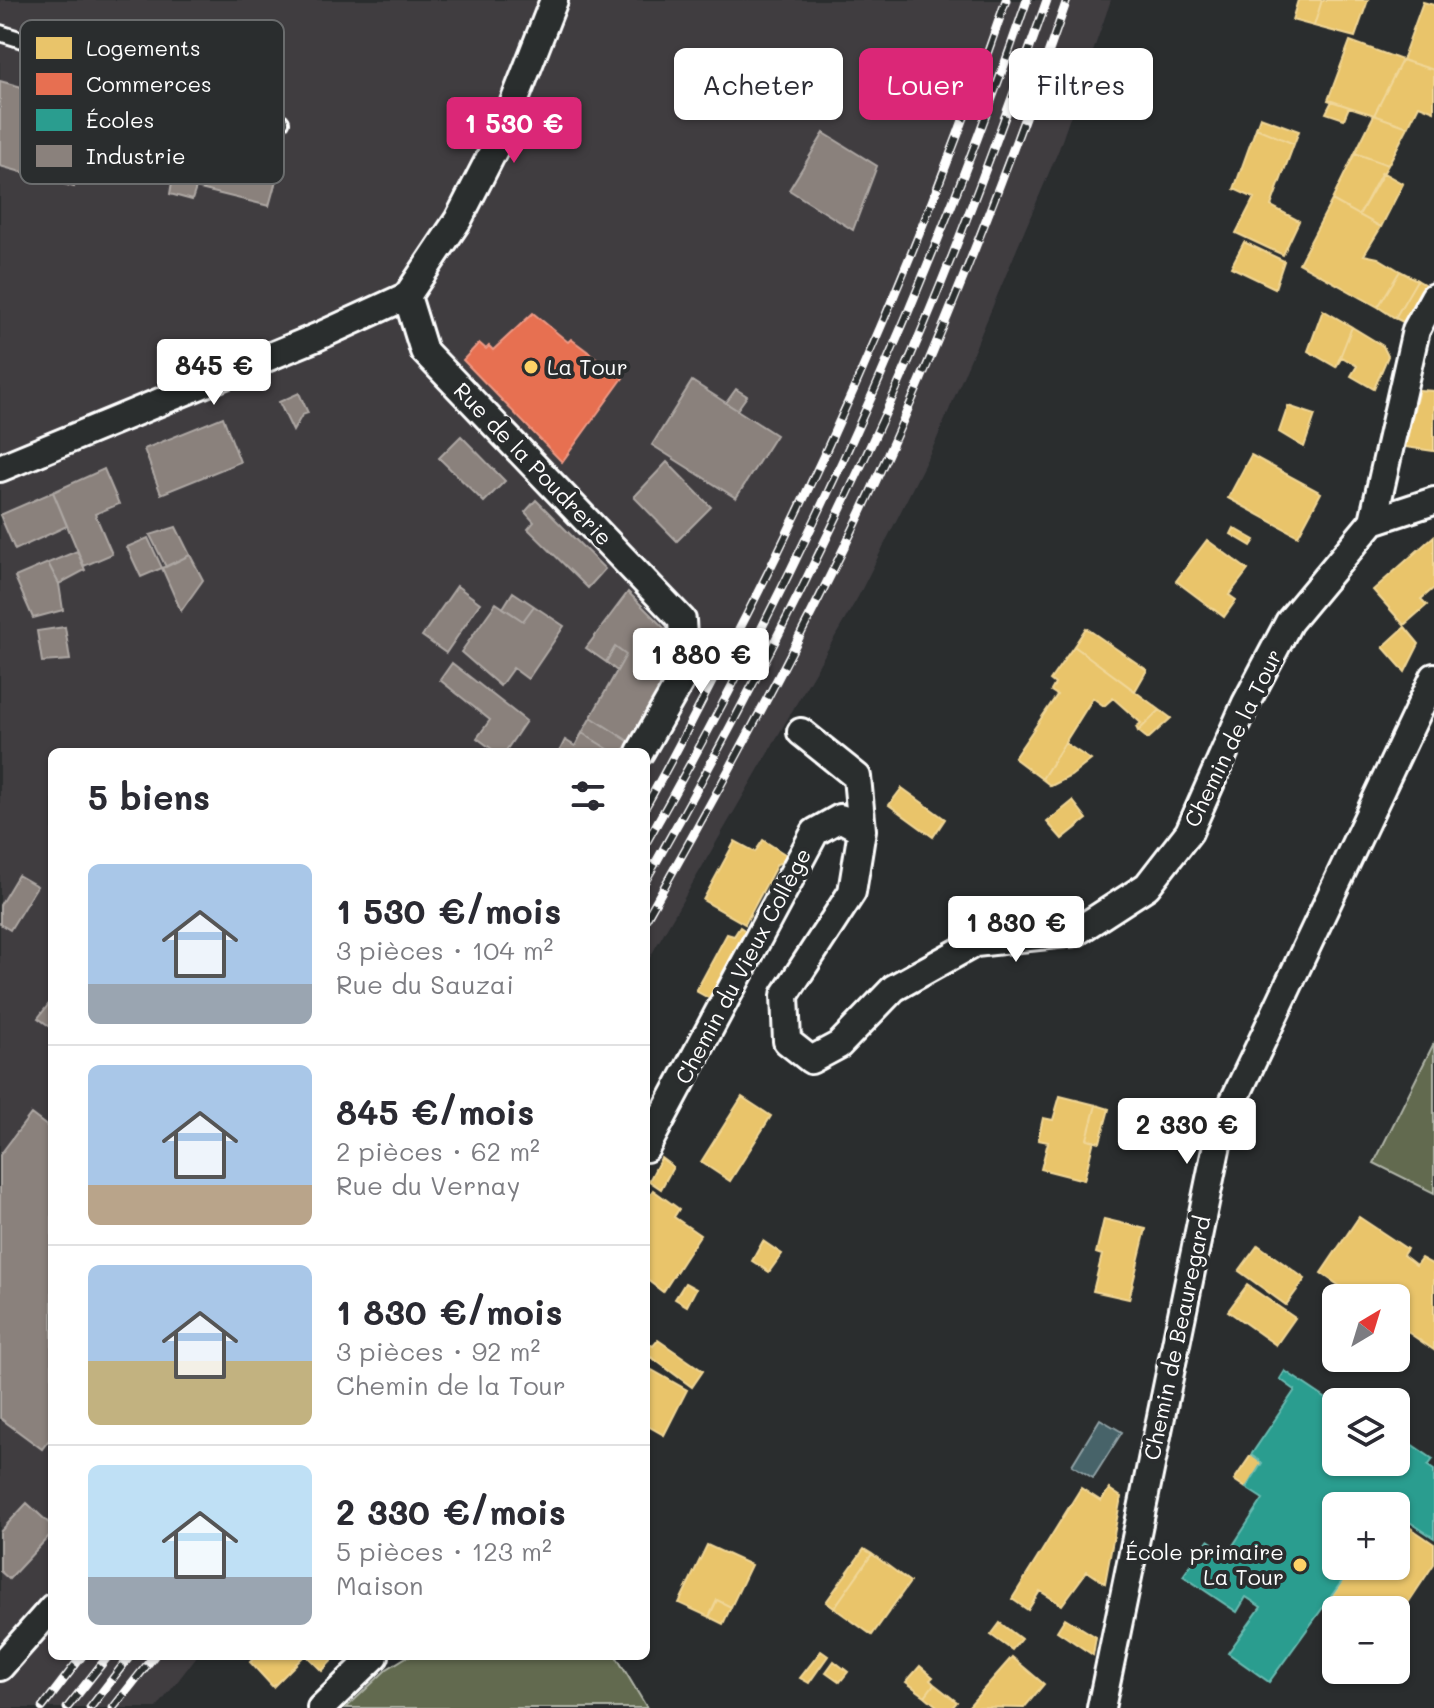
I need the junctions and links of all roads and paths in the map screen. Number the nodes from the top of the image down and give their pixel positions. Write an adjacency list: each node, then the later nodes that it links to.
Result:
1 (554, 0): 4 (street)
2 (0, 33): 3 (lane)
3 (20, 39)
4 (407, 296): 6 (street); 11 (street, Rue de la Poudrerie)
5 (1434, 297): 8 (street)
6 (0, 468)
7 (1434, 501): 8 (street)
8 (1373, 521): 12 (street, Chemin de la Tour)
9 (1434, 677): 18 (street, Chemin de Beauregard)
10 (801, 732): 12 (street, Chemin de la Tour)
11 (642, 748)
12 (862, 830): 13 (street, Chemin du Vieux Collège)
13 (650, 1141)
14 (48, 1613): 16 (street)
15 (371, 1660): 17 (street)
16 (0, 1667)
17 (321, 1708)
18 (1101, 1708)

